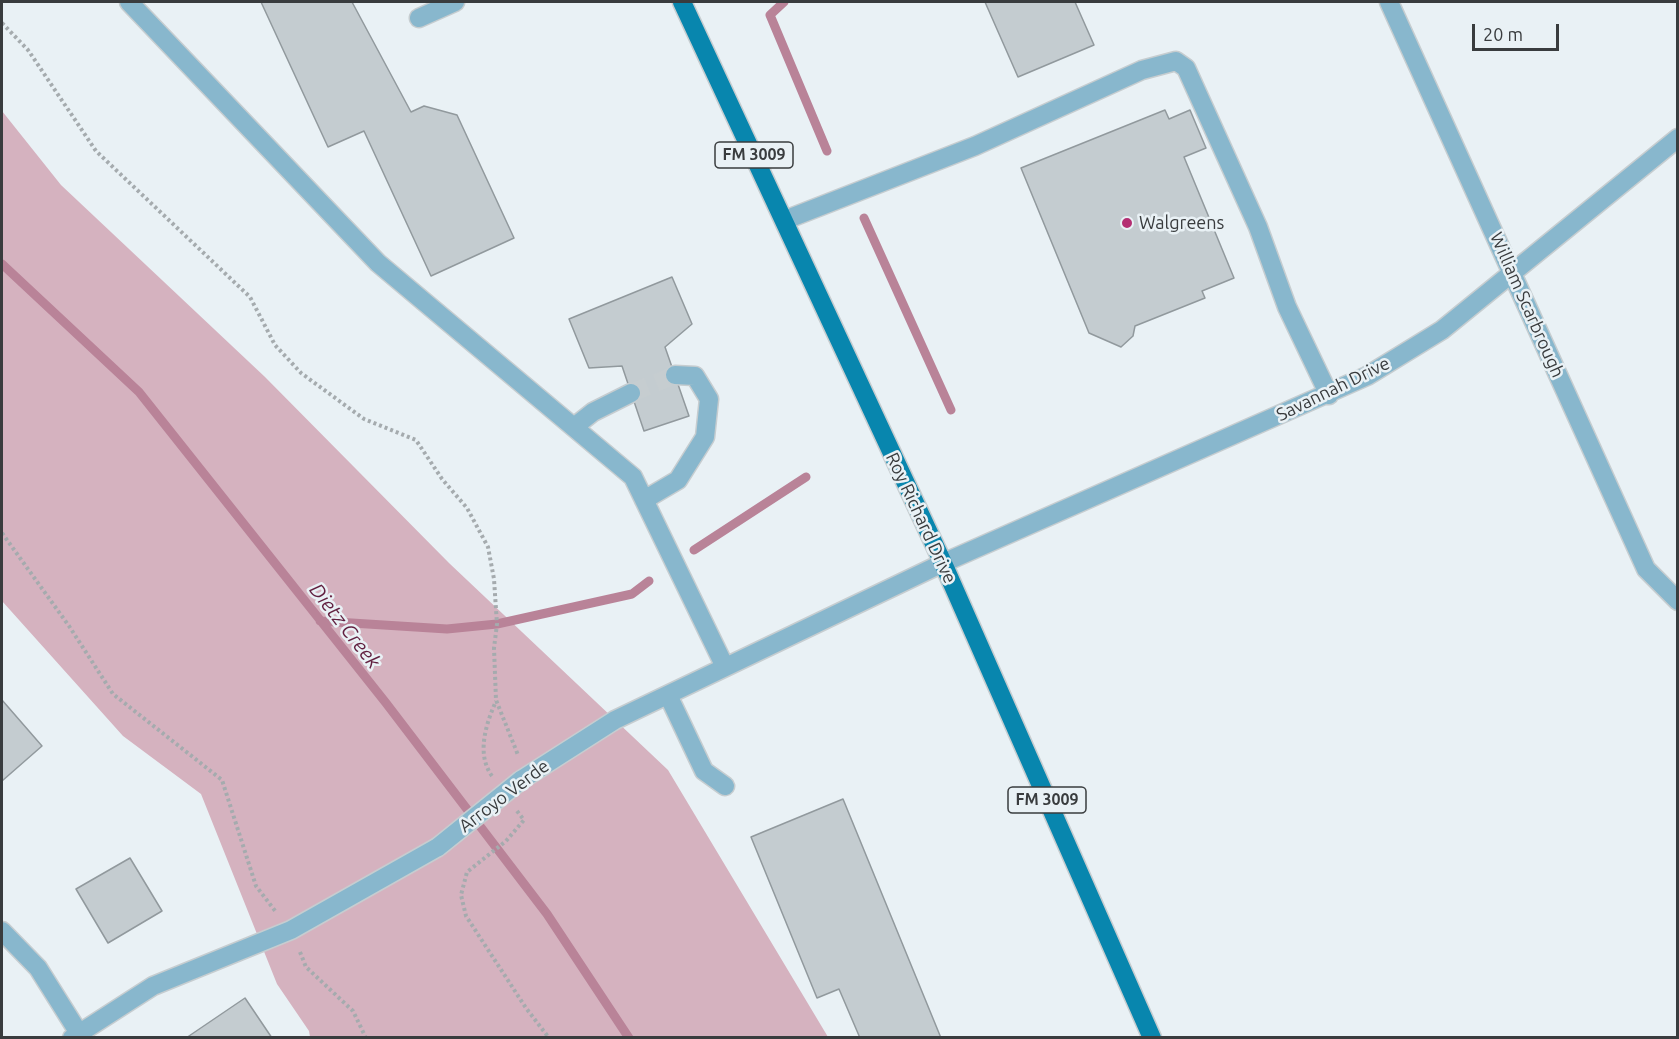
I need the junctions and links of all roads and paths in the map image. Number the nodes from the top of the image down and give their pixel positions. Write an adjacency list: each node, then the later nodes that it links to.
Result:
1 (129, 2): 13 (street)
2 (455, 2): 5 (street)
3 (682, 2): 8 (main road, Roy Richard Drive / FM 3009)
4 (1389, 2): 9 (street, William Scarbrough)
5 (419, 18)
6 (2, 23): 20 (path)
7 (1677, 138): 9 (street, Savannah Drive)
8 (785, 220): 12 (street); 16 (main road, Roy Richard Drive / FM 3009)
9 (1513, 273): 12 (street, Savannah Drive); 17 (street, William Scarbrough)
10 (675, 375): 14 (street)
11 (631, 393): 13 (street)
12 (1329, 395): 16 (street, Savannah Drive)
13 (574, 427): 14 (street)
14 (644, 500): 18 (street)
15 (2, 533): 24 (path)
16 (943, 563): 18 (street, Arroyo Verde); 28 (main road, Roy Richard Drive / FM 3009)
17 (1677, 601)
18 (725, 667): 19 (street, Arroyo Verde)
19 (668, 695): 20 (street, Arroyo Verde); 21 (street)
20 (521, 780): 24 (street, Arroyo Verde, bridge)
21 (725, 786)
22 (466, 916): 27 (path)
23 (2, 930): 25 (street)
24 (291, 930): 25 (street, Arroyo Verde); 26 (path)
25 (78, 1036)
26 (366, 1038)
27 (549, 1038)
28 (1152, 1038)

